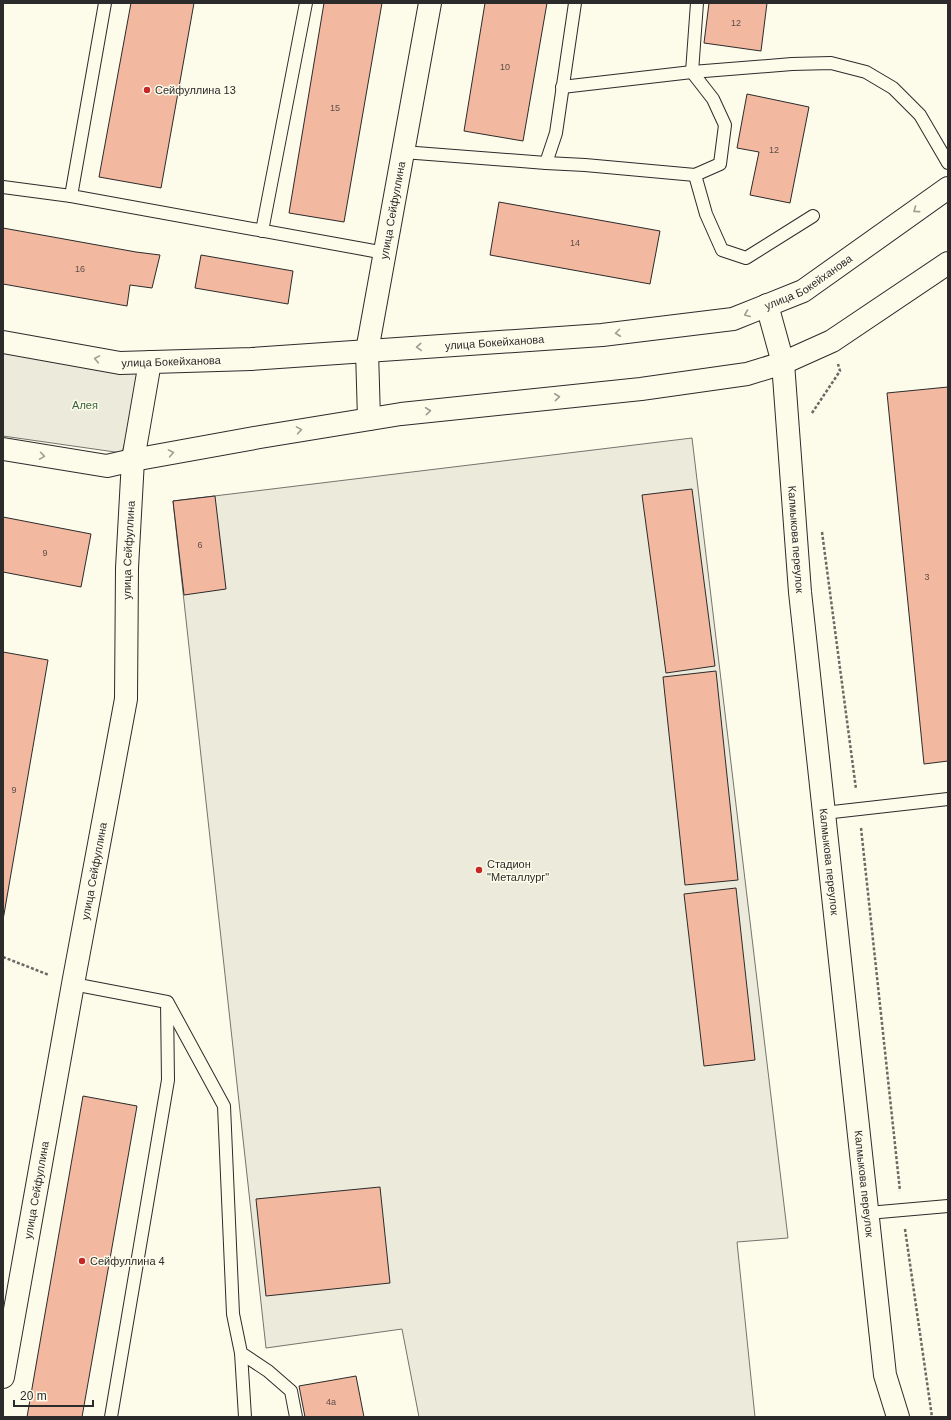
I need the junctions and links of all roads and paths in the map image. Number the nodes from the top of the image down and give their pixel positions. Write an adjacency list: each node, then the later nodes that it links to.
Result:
1 (105, 3): 14 (lane)
2 (306, 3): 16 (lane)
3 (430, 3): 8 (street, улица Сейфуллина)
4 (575, 3): 7 (lane)
5 (696, 3): 6 (lane)
6 (692, 72): 7 (lane); 10 (lane); 11 (lane)
7 (562, 87): 9 (lane)
8 (402, 152): 9 (lane); 17 (street, улица Сейфуллина)
9 (546, 163): 11 (lane)
10 (948, 163)
11 (695, 175): 15 (lane)
12 (3, 187): 14 (lane)
13 (948, 188): 19 (street, улица Бокейханова, one-way to 19)
14 (71, 196): 16 (lane)
15 (813, 216)
16 (262, 231): 17 (lane)
17 (384, 253): 22 (street, улица Сейфуллина)
18 (948, 263): 20 (street)
19 (767, 305): 22 (street, улица Бокейханова, one-way to 22); 24 (street, Калмыкова переулок)
20 (832, 341): 24 (street); 25 (path)
21 (3, 342): 23 (street, улица Бокейханова, one-way to 21)
22 (367, 351): 23 (street, улица Бокейханова); 26 (street, улица Сейфуллина)
23 (150, 362): 28 (street, улица Сейфуллина)
24 (783, 363): 26 (street, one-way to 24); 32 (street, Калмыкова переулок)
25 (810, 416)
26 (369, 419): 28 (street, one-way to 26)
27 (3, 450): 28 (street, one-way to 28)
28 (133, 460): 34 (street, улица Сейфуллина)
29 (822, 531): 31 (path)
30 (948, 799): 31 (lane)
31 (858, 809): 32 (lane); 37 (path)
32 (824, 813): 38 (street, Калмыкова переулок)
33 (3, 957): 34 (path)
34 (73, 984): 35 (lane); 40 (street, улица Сейфуллина)
35 (167, 1002): 39 (lane); 41 (lane)
36 (948, 1206): 37 (lane)
37 (902, 1210): 38 (lane); 45 (path)
38 (868, 1213): 44 (street, Калмыкова переулок)
39 (241, 1353): 42 (lane); 43 (lane)
40 (3, 1377)
41 (112, 1417)
42 (245, 1417)
43 (296, 1417)
44 (898, 1417)
45 (932, 1417)

